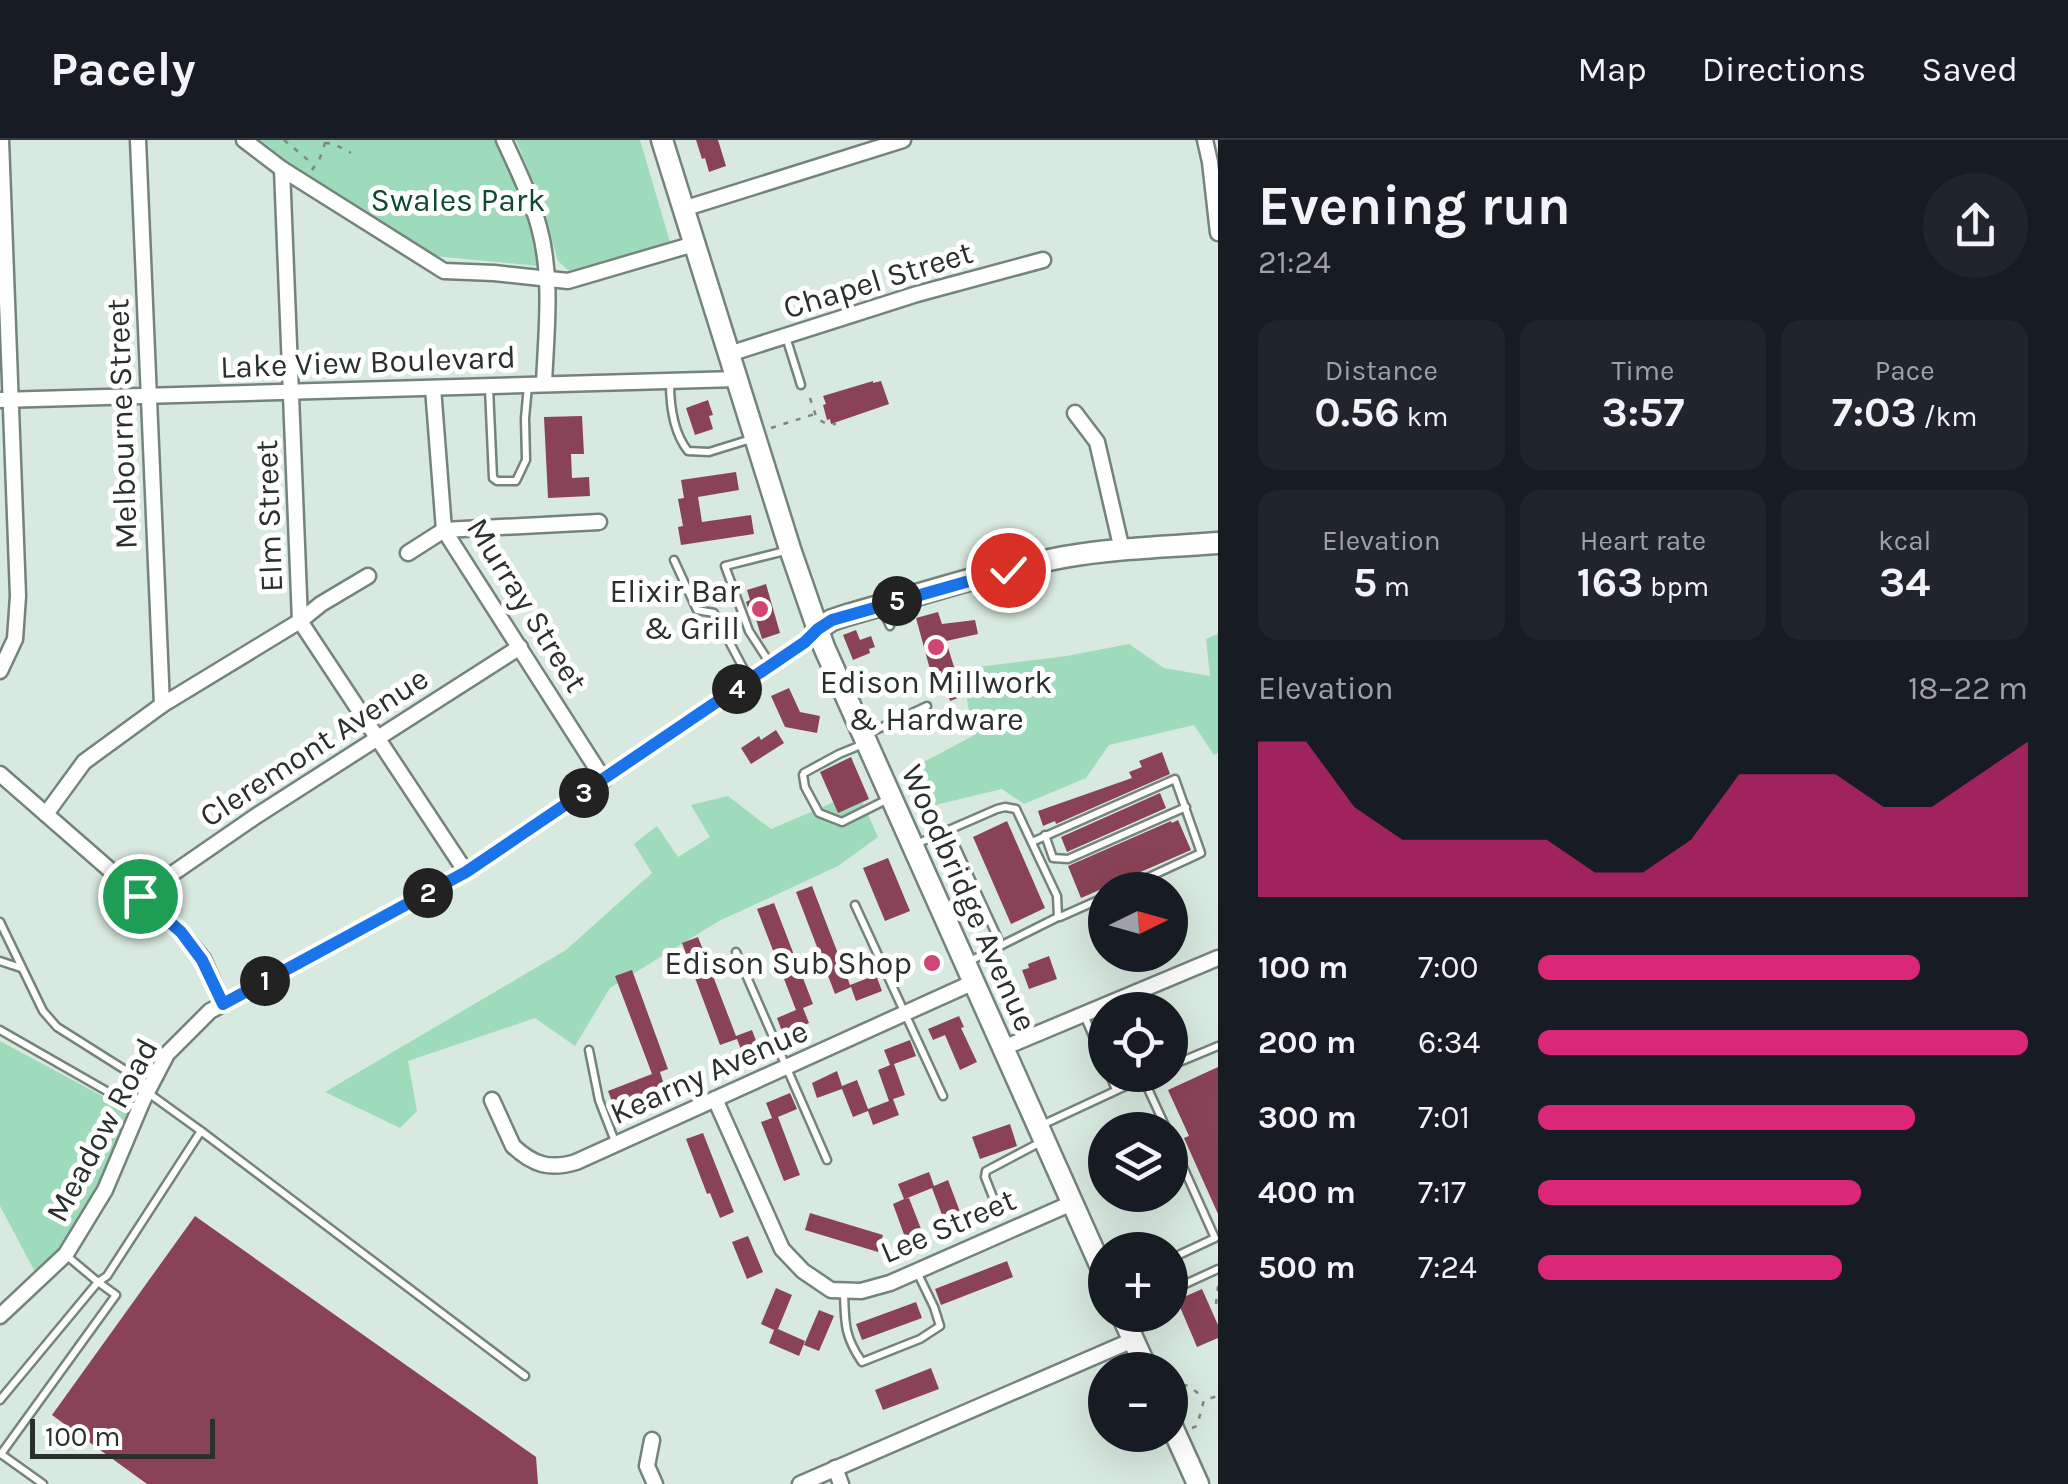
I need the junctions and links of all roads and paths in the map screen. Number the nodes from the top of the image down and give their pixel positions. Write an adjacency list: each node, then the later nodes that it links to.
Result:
1 (0, 140): 31 (street)
2 (138, 140): 29 (street, Melbourne Street)
3 (244, 140): 12 (street)
4 (284, 140): 11 (path)
5 (504, 140): 18 (street)
6 (662, 140): 14 (main road, Woodbridge Avenue)
7 (903, 140): 14 (street)
8 (1205, 140): 15 (street)
9 (325, 142): 10 (path); 11 (path)
10 (351, 153)
11 (315, 166): 13 (path)
12 (282, 169): 18 (street); 28 (street, Elm Street)
13 (307, 176)
14 (683, 209): 16 (main road, Woodbridge Avenue)
15 (1218, 233)
16 (694, 244): 18 (street); 20 (main road, Woodbridge Avenue)
17 (1043, 260): 19 (street, Chapel Street)
18 (546, 278): 23 (street)
19 (786, 336): 20 (street, Chapel Street); 25 (lane)
20 (729, 354): 21 (main road, Woodbridge Avenue)
21 (737, 380): 22 (street, Lake View Boulevard); 35 (main road, Woodbridge Avenue)
22 (670, 381): 23 (street, Lake View Boulevard); 35 (lane)
23 (544, 384): 24 (street, Lake View Boulevard)
24 (528, 385): 26 (street, Lake View Boulevard); 26 (lane)
25 (800, 385)
26 (489, 386): 27 (street, Lake View Boulevard)
27 (434, 388): 28 (street, Lake View Boulevard); 37 (street, Murray Street)
28 (292, 393): 29 (street, Lake View Boulevard); 45 (street, Elm Street)
29 (149, 396): 31 (street, Lake View Boulevard); 52 (street, Melbourne Street)
30 (810, 398): 33 (path)
31 (5, 399): 50 (street)
32 (1075, 413): 40 (street)
33 (815, 414): 34 (path); 35 (path)
34 (836, 424)
35 (763, 433): 39 (main road, Woodbridge Avenue)
36 (599, 522): 37 (street)
37 (444, 530): 41 (street); 48 (street, Murray Street)
38 (1218, 543): 40 (main road)
39 (790, 549): 47 (main road, Woodbridge Avenue); 49 (lane)
40 (1122, 550): 44 (main road)
41 (408, 553)
42 (674, 560): 51 (lane)
43 (368, 576): 45 (street)
44 (881, 605): 46 (lane); 47 (main road)
45 (300, 621): 52 (street); 55 (street, Elm Street)
46 (890, 626)
47 (818, 629): 49 (street, Meadow Road); 54 (main road, Woodbridge Avenue)
48 (520, 647): 55 (street, Cleremont Avenue); 57 (street, Murray Street)
49 (771, 665): 51 (street, Meadow Road)
50 (0, 671)
51 (750, 680): 57 (street, Meadow Road)
52 (162, 705): 60 (street)
53 (928, 706): 54 (lane)
54 (866, 739): 58 (main road, Woodbridge Avenue); 58 (lane)
55 (376, 740): 65 (street, Elm Street); 67 (street, Cleremont Avenue)
56 (0, 774): 60 (street)
57 (604, 780): 65 (street, Meadow Road)
58 (892, 797): 64 (main road, Woodbridge Avenue)
59 (1186, 807): 62 (lane); 62 (lane); 66 (lane)
60 (46, 814): 67 (street)
61 (948, 830): 63 (lane); 64 (lane); 72 (lane)
62 (1045, 835): 63 (lane)
63 (1032, 842): 70 (lane)
64 (913, 846): 77 (main road, Woodbridge Avenue)
65 (466, 872): 78 (street, Meadow Road)
66 (1160, 872)
67 (140, 896): 78 (street)
68 (1088, 904): 70 (lane)
69 (855, 905): 79 (lane)
70 (1058, 917): 72 (lane)
71 (0, 922): 76 (lane)
72 (1001, 945): 77 (lane)
73 (736, 952): 87 (lane)
74 (1218, 958): 80 (street)
75 (0, 961): 76 (lane)
76 (22, 968): 88 (lane)
77 (970, 973): 79 (street, Kearny Avenue); 84 (main road, Woodbridge Avenue)
78 (223, 1004): 88 (street, Meadow Road)
79 (906, 1013): 87 (street, Kearny Avenue); 90 (lane)
80 (1084, 1014): 81 (lane); 84 (street)
81 (1088, 1024)
82 (0, 1030): 93 (lane)
83 (1218, 1046): 86 (lane)
84 (1003, 1048): 95 (main road, Woodbridge Avenue)
85 (589, 1050): 96 (lane)
86 (1188, 1058)
87 (788, 1066): 91 (street, Kearny Avenue); 97 (lane)
88 (149, 1089): 93 (street, Meadow Road); 94 (lane)
89 (1113, 1092): 95 (lane)
90 (943, 1096)
91 (715, 1099): 96 (street, Kearny Avenue); 111 (street, Lee Street)
92 (492, 1100): 96 (street, Kearny Avenue)
93 (139, 1110): 105 (street, Meadow Road)
94 (201, 1131): 108 (lane); 117 (lane)
95 (1041, 1133): 99 (main road, Woodbridge Avenue); 100 (lane)
96 (616, 1144)
97 (827, 1160)
98 (1188, 1179): 102 (lane)
99 (1072, 1203): 103 (main road, Woodbridge Avenue); 107 (street, Lee Street)
100 (998, 1210)
101 (1218, 1219): 102 (lane)
102 (1208, 1224): 104 (lane)
103 (1088, 1238)
104 (1188, 1250)
105 (66, 1255): 108 (lane); 113 (street, Meadow Road)
106 (1218, 1270): 109 (lane)
107 (917, 1271): 111 (street, Lee Street); 111 (lane)
108 (98, 1282): 120 (lane); 125 (lane)
109 (1188, 1283)
110 (1218, 1286): 112 (path)
111 (844, 1290)
112 (1218, 1312)
113 (0, 1316)
114 (1130, 1332): 115 (main road)
115 (1134, 1340): 116 (main road); 126 (street)
116 (1139, 1352)
117 (525, 1376)
118 (1188, 1386): 121 (path)
119 (1218, 1396): 121 (path)
120 (0, 1400)
121 (1204, 1400): 122 (path)
122 (1191, 1428)
123 (652, 1440): 128 (street)
124 (1184, 1452): 131 (main road)
125 (1, 1453): 127 (lane)
126 (835, 1468): 129 (street); 130 (street)
127 (43, 1484)
128 (655, 1484)
129 (800, 1484)
130 (841, 1484)
131 (1198, 1484)

